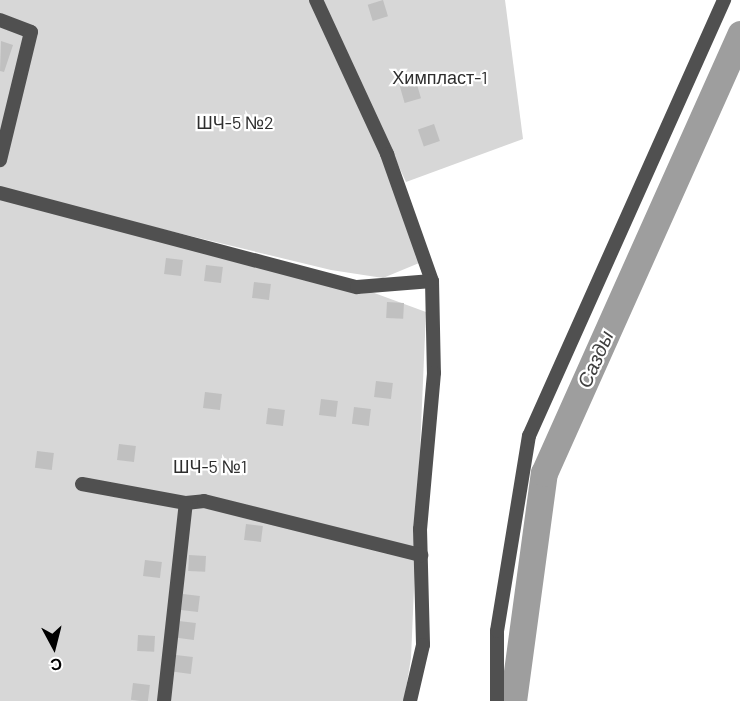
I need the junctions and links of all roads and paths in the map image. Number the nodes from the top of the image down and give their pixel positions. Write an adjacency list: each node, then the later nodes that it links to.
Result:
1 (316, 0): 6 (street)
2 (724, 0): 12 (street)
3 (0, 20): 4 (street)
4 (0, 160)
5 (0, 193): 6 (street)
6 (432, 280): 9 (street)
7 (82, 484): 8 (street)
8 (186, 503): 9 (street); 10 (street)
9 (421, 555): 11 (street)
10 (164, 701)
11 (410, 701)
12 (497, 701)

